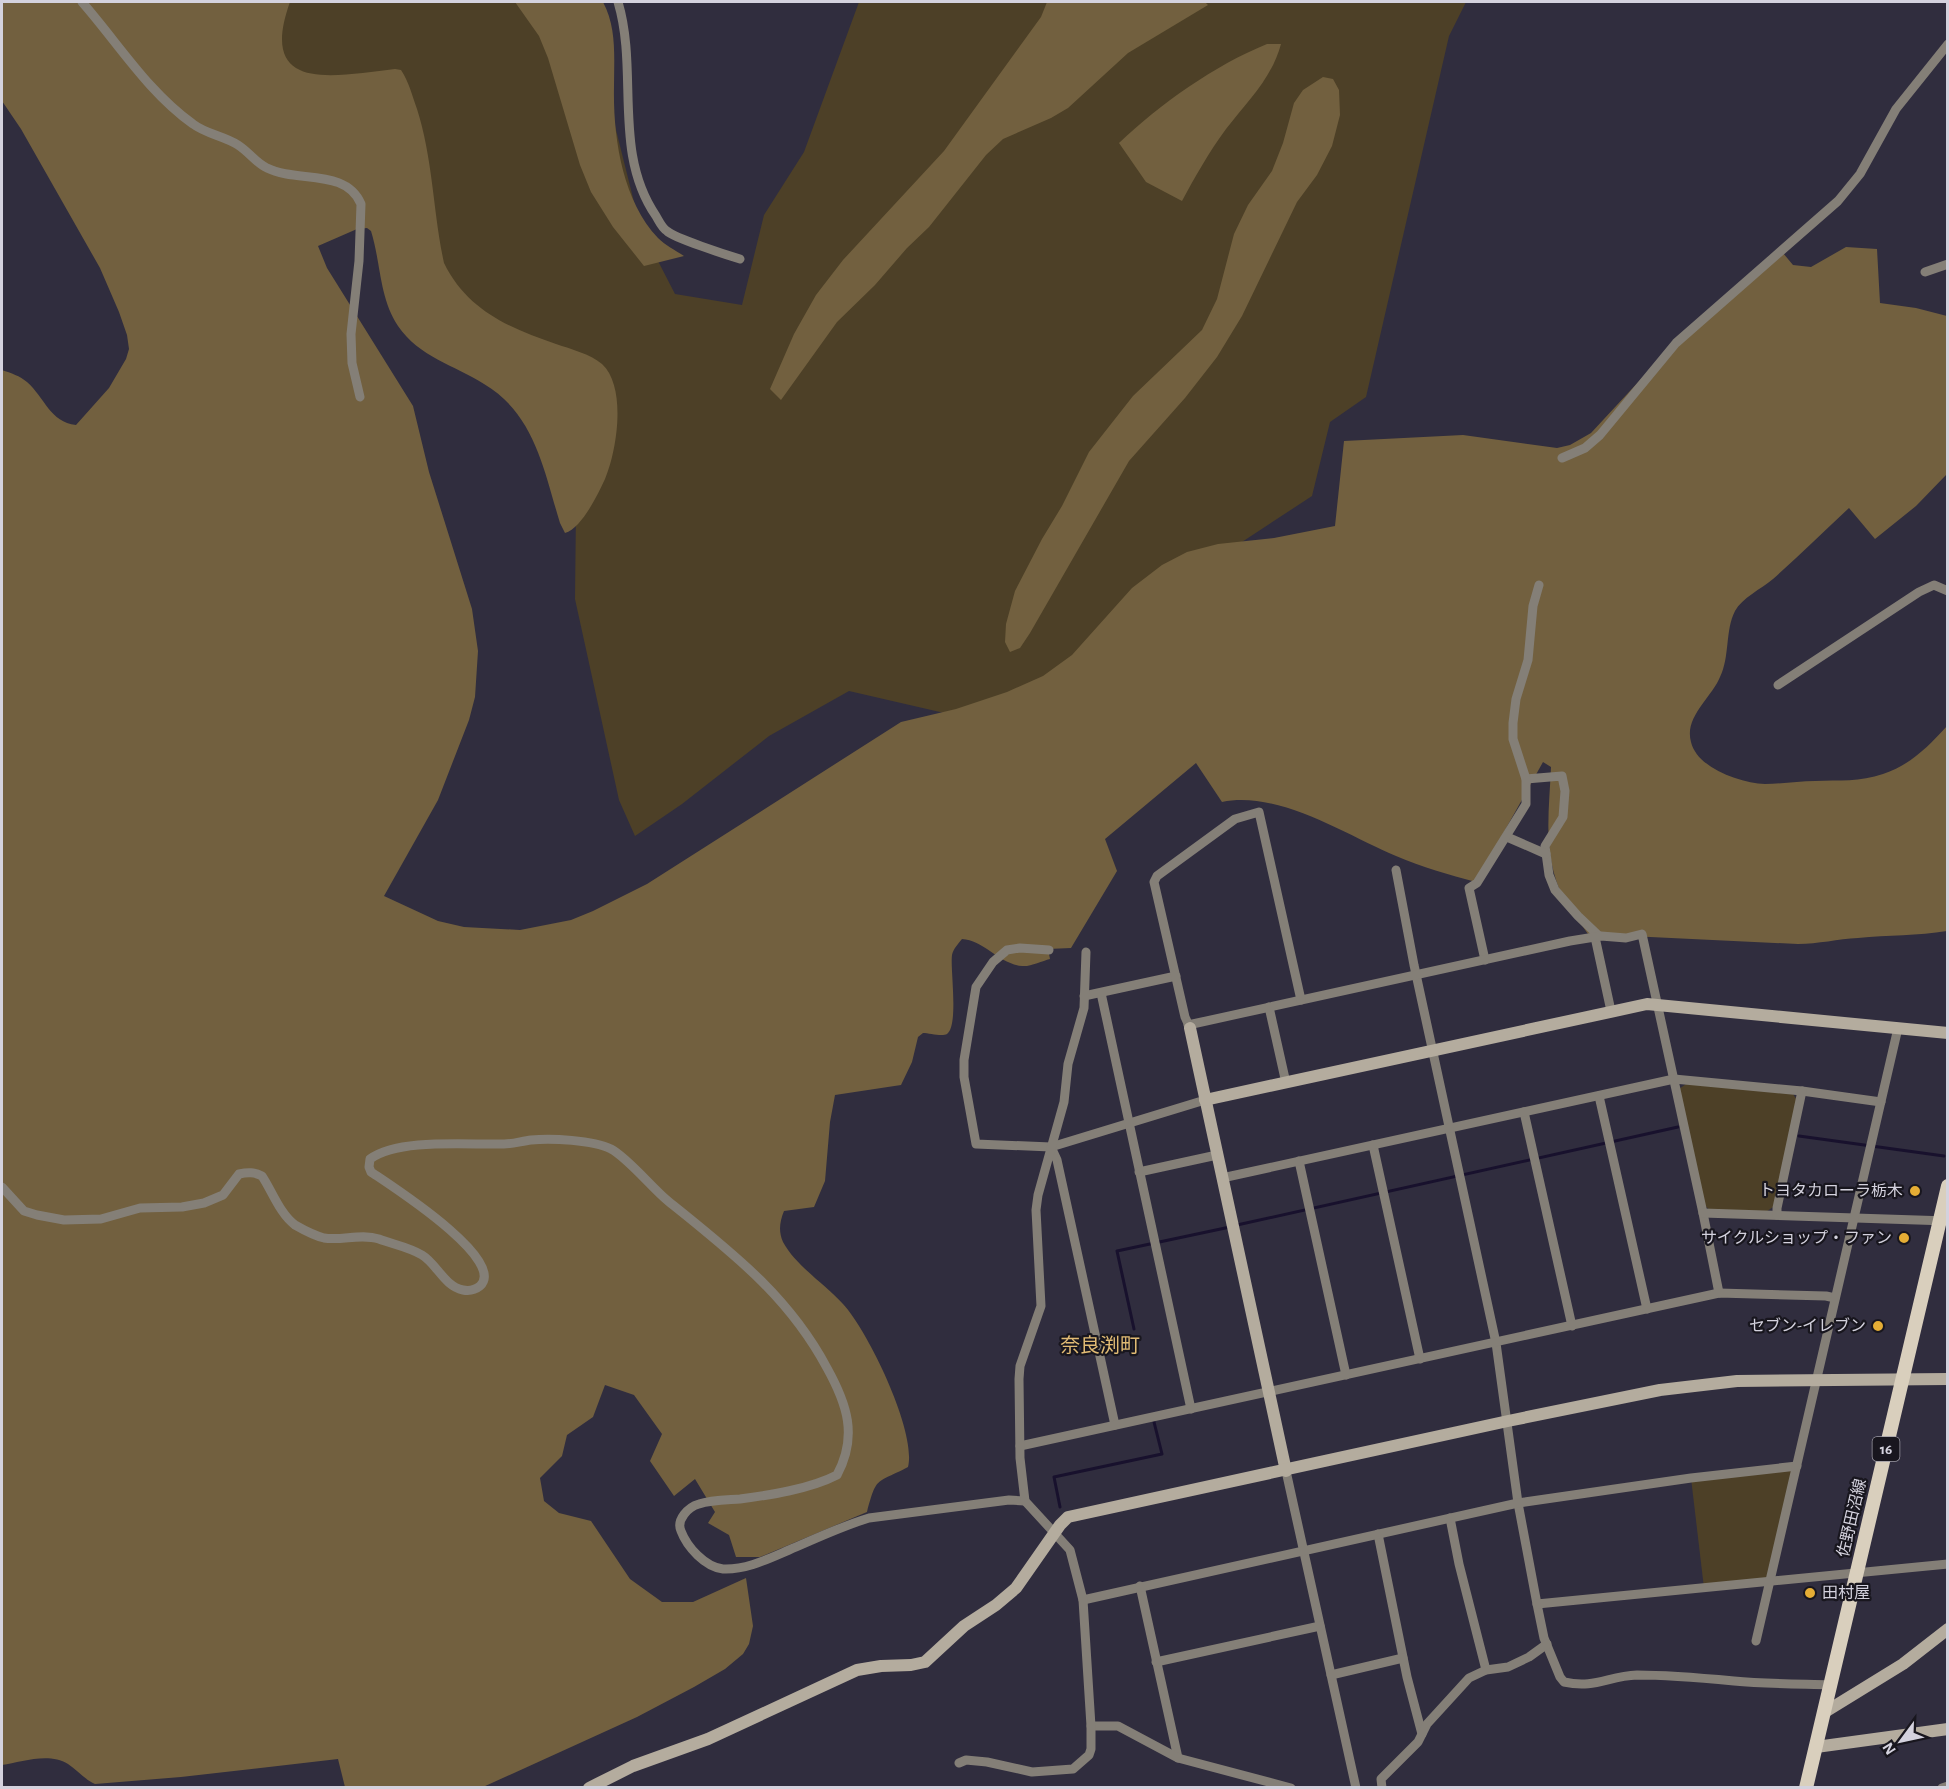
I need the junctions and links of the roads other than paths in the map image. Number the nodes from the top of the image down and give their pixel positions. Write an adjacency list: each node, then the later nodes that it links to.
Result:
1 (82, 2): 7 (street)
2 (618, 2): 4 (street)
3 (1947, 44): 8 (street)
4 (740, 259)
5 (1947, 264): 6 (street)
6 (1925, 272)
7 (360, 397)
8 (1562, 458)
9 (1539, 585): 12 (street)
10 (1947, 591): 11 (street)
11 (1778, 685)
12 (1526, 779): 13 (street); 14 (street)
13 (1507, 837): 14 (street); 19 (street)
14 (1546, 854): 16 (street)
15 (1395, 870): 20 (street)
16 (1597, 937): 19 (street); 25 (street); 27 (street)
17 (1049, 950): 42 (street)
18 (1086, 952): 23 (street)
19 (1485, 960): 20 (street)
20 (1416, 975): 24 (street); 31 (street)
21 (1176, 976): 22 (street); 24 (street); 28 (street)
22 (1101, 993): 23 (street); 39 (street)
23 (1084, 996): 42 (street)
24 (1301, 1000): 26 (street)
25 (1657, 1004): 27 (street); 29 (street); 32 (street)
26 (1269, 1007): 28 (street); 33 (street)
27 (1611, 1011): 31 (street)
28 (1189, 1026): 36 (street)
29 (1898, 1028): 30 (street); 37 (street)
30 (1947, 1033)
31 (1432, 1051): 33 (street); 40 (street)
32 (1674, 1079): 34 (street); 35 (street); 49 (street)
33 (1286, 1083): 36 (street)
34 (1802, 1091): 37 (street); 50 (street)
35 (1599, 1096): 38 (street); 55 (street)
36 (1205, 1100): 39 (street); 43 (street)
37 (1881, 1102): 51 (street)
38 (1524, 1112): 40 (street); 56 (street)
39 (1129, 1124): 42 (street); 45 (street)
40 (1449, 1129): 41 (street); 57 (street)
41 (1373, 1145): 44 (street); 58 (street)
42 (1051, 1147): 66 (street); 67 (street)
43 (1217, 1155): 45 (street); 46 (street)
44 (1299, 1161): 46 (street); 59 (street)
45 (1139, 1172): 64 (street)
46 (1222, 1178): 63 (street)
47 (1947, 1186): 52 (main road, 佐野田沼線 / 16)
48 (2, 1187): 70 (street)
49 (1703, 1213): 50 (street); 53 (street)
50 (1777, 1215): 51 (street)
51 (1854, 1219): 52 (street); 54 (street)
52 (1943, 1221): 62 (main road, 佐野田沼線 / 16)
53 (1719, 1293): 54 (street); 55 (street)
54 (1834, 1298): 61 (street)
55 (1647, 1309): 56 (street)
56 (1572, 1326): 57 (street)
57 (1496, 1343): 58 (street); 65 (street)
58 (1420, 1359): 59 (street)
59 (1346, 1375): 63 (street)
60 (1947, 1379): 62 (street)
61 (1817, 1380): 62 (street); 65 (street); 68 (street)
62 (1901, 1380): 77 (main road, 佐野田沼線 / 16)
63 (1269, 1391): 64 (street); 69 (street)
64 (1191, 1408): 66 (street)
65 (1509, 1421): 69 (street); 71 (street)
66 (1115, 1425): 67 (street)
67 (1020, 1446): 70 (street)
68 (1797, 1467): 71 (street); 78 (street)
69 (1286, 1471): 73 (street); 75 (street)
70 (1025, 1501): 73 (street)
71 (1518, 1503): 72 (street); 81 (street)
72 (1450, 1518): 74 (street); 88 (street)
73 (1055, 1532): 80 (street); 99 (street)
74 (1378, 1534): 75 (street); 86 (street)
75 (1304, 1550): 79 (street); 82 (street)
76 (1947, 1564): 77 (street)
77 (1856, 1573): 78 (street); 90 (main road, 佐野田沼線 / 16)
78 (1770, 1581): 81 (street); 84 (street)
79 (1140, 1586): 80 (street); 87 (street)
80 (1083, 1600): 92 (street)
81 (1537, 1604): 85 (street)
82 (1320, 1626): 87 (street); 89 (street)
83 (1947, 1629): 91 (street)
84 (1756, 1641)
85 (1547, 1644): 88 (street); 90 (street)
86 (1403, 1658): 89 (street); 94 (street)
87 (1156, 1662): 96 (street)
88 (1486, 1670): 94 (street)
89 (1331, 1675): 101 (street)
90 (1831, 1685): 91 (main road, 佐野田沼線 / 16)
91 (1825, 1712): 95 (main road, 佐野田沼線 / 16)
92 (1091, 1726): 96 (street); 97 (street)
93 (1947, 1729): 95 (street)
94 (1422, 1734): 102 (street)
95 (1816, 1748): 103 (main road, 佐野田沼線 / 16)
96 (1178, 1758): 100 (street)
97 (959, 1763)
98 (1947, 1786): 104 (street)
99 (589, 1788)
100 (1291, 1788)
101 (1356, 1788)
102 (1382, 1788)
103 (1806, 1788)
104 (1942, 1788)

